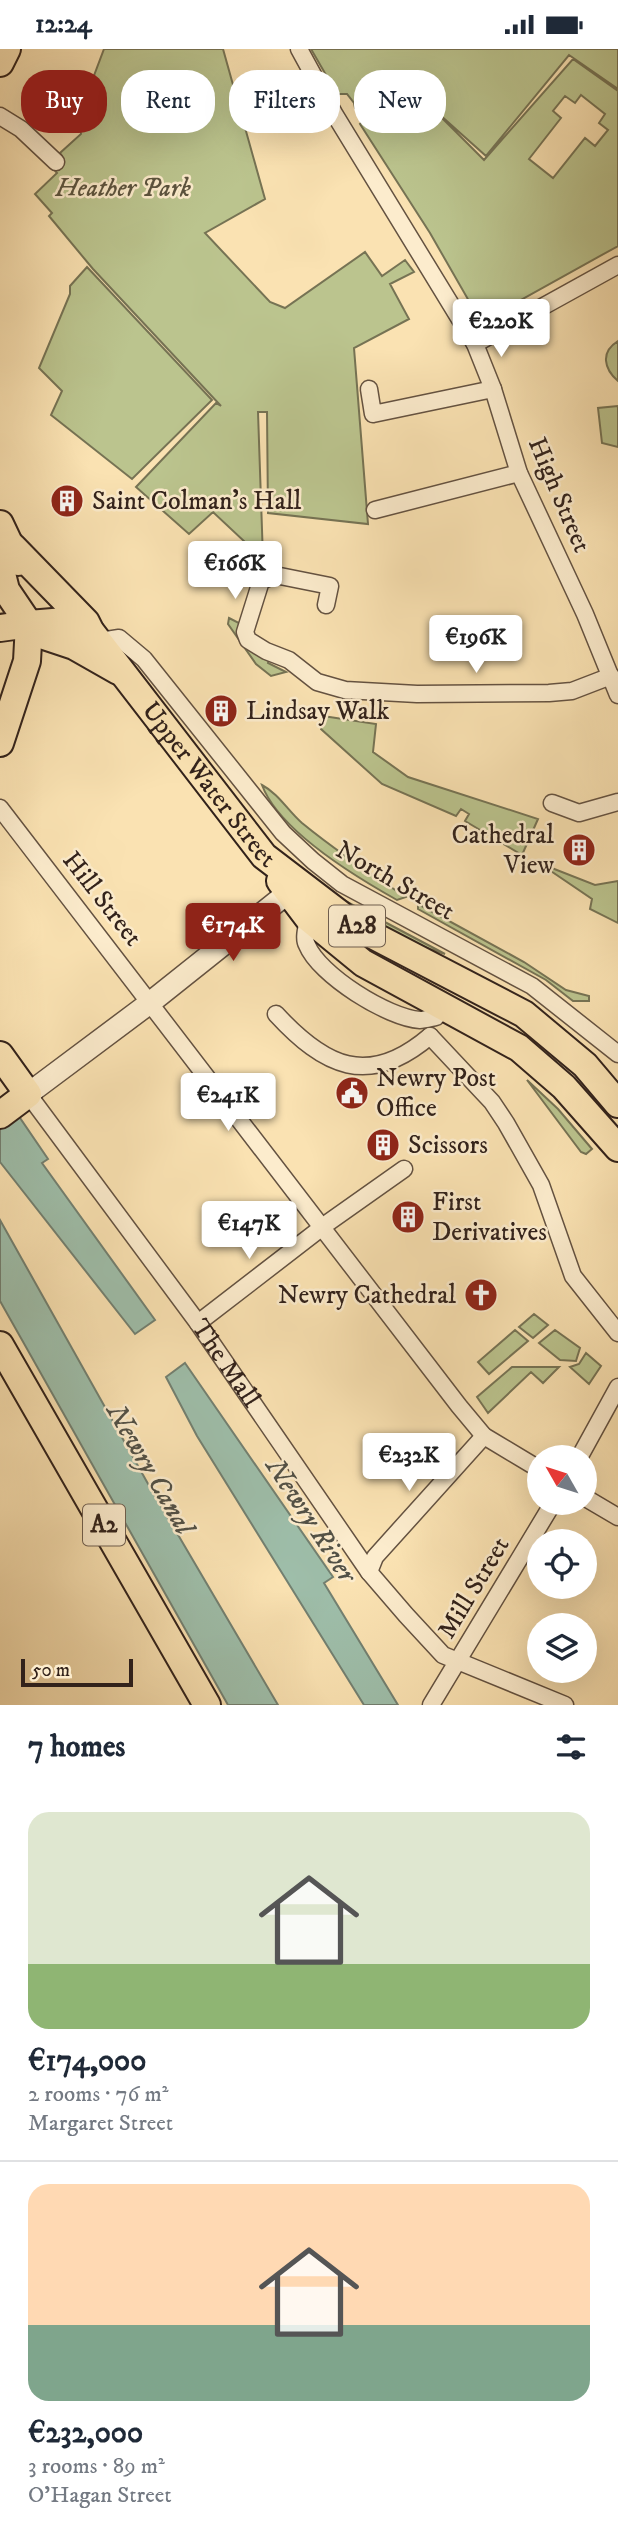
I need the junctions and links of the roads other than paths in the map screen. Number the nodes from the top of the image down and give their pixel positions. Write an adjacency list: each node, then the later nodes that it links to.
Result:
1 (7, 49): 3 (main road)
2 (299, 49): 7 (street, High Street)
3 (0, 63)
4 (0, 116): 5 (street)
5 (56, 162)
6 (618, 265): 7 (street)
7 (475, 344): 9 (street, High Street)
8 (369, 389): 9 (street)
9 (493, 389): 10 (street, High Street)
10 (519, 473): 11 (street); 18 (street, High Street)
11 (375, 510)
12 (0, 524): 13 (main road, A28)
13 (6, 556): 15 (main road, A28); 17 (main road, A28)
14 (326, 605): 18 (street)
15 (27, 621): 16 (main road); 17 (main road, Upper Water Street / A28); 20 (main road)
16 (0, 628)
17 (94, 643): 24 (main road, Upper Water Street / A28); 30 (street, North Street)
18 (611, 676): 19 (street, High Street)
19 (618, 695)
20 (0, 743)
21 (618, 802): 22 (street)
22 (552, 803)
23 (0, 808): 26 (street, Hill Street)
24 (293, 888): 25 (main road, Upper Water Street / A28); 26 (street); 27 (main road, A28)
25 (461, 979): 27 (street); 32 (main road, Upper Water Street / A28)
26 (151, 1002): 33 (street); 36 (street, Hill Street)
27 (440, 1012): 29 (street); 34 (main road, A28)
28 (276, 1014): 29 (street)
29 (430, 1036): 38 (street)
30 (618, 1054)
31 (0, 1055): 33 (main road, The Mall)
32 (618, 1104)
33 (14, 1105): 37 (street, The Mall)
34 (618, 1148)
35 (404, 1169): 36 (street)
36 (322, 1227): 37 (street); 41 (street, Hill Street)
37 (198, 1323): 47 (street, The Mall)
38 (618, 1333)
39 (0, 1345): 49 (main road, A2)
40 (618, 1387): 42 (street)
41 (484, 1436): 43 (street, Hill Street); 47 (street)
42 (586, 1445)
43 (527, 1462)
44 (597, 1505): 46 (street)
45 (546, 1515): 48 (street, Mill Street)
46 (618, 1517)
47 (369, 1572): 48 (street, The Mall)
48 (458, 1662): 50 (street, Mill Street); 51 (street, The Mall)
49 (206, 1705)
50 (430, 1705)
51 (565, 1705)

